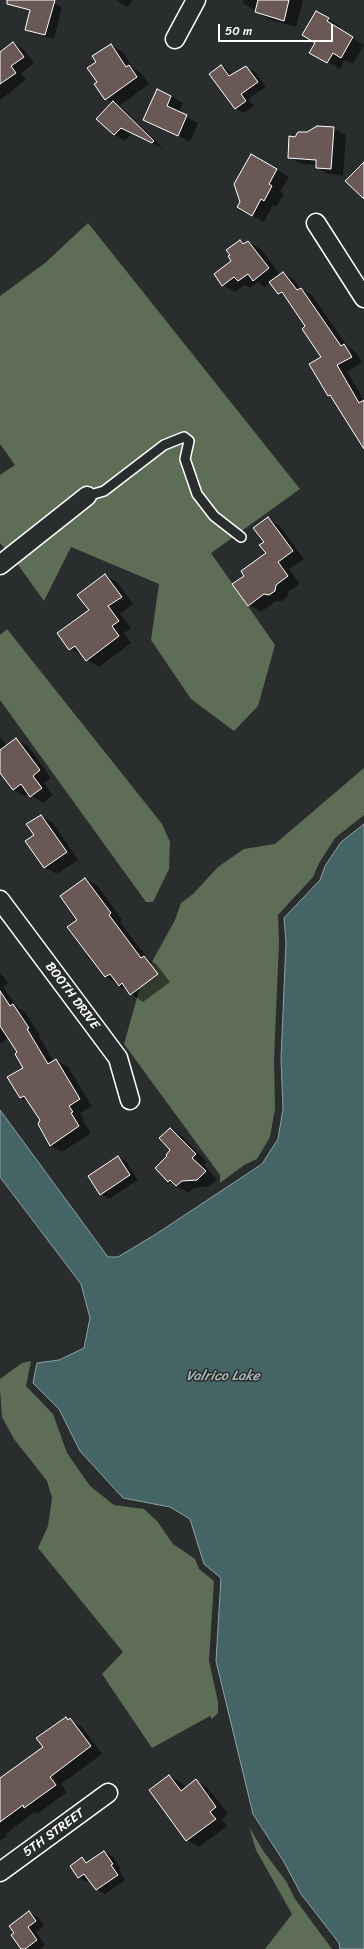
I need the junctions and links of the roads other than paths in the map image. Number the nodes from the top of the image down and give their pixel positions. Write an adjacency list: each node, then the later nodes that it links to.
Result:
1 (196, 0): 2 (street)
2 (175, 39)
3 (316, 223): 4 (street)
4 (364, 298)
5 (87, 496): 6 (lane); 7 (street)
6 (241, 537)
7 (0, 565)
8 (0, 900): 9 (street, BOOTH DRIVE)
9 (130, 1100)
10 (108, 1793): 11 (street, 5TH STREET)
11 (0, 1872)

